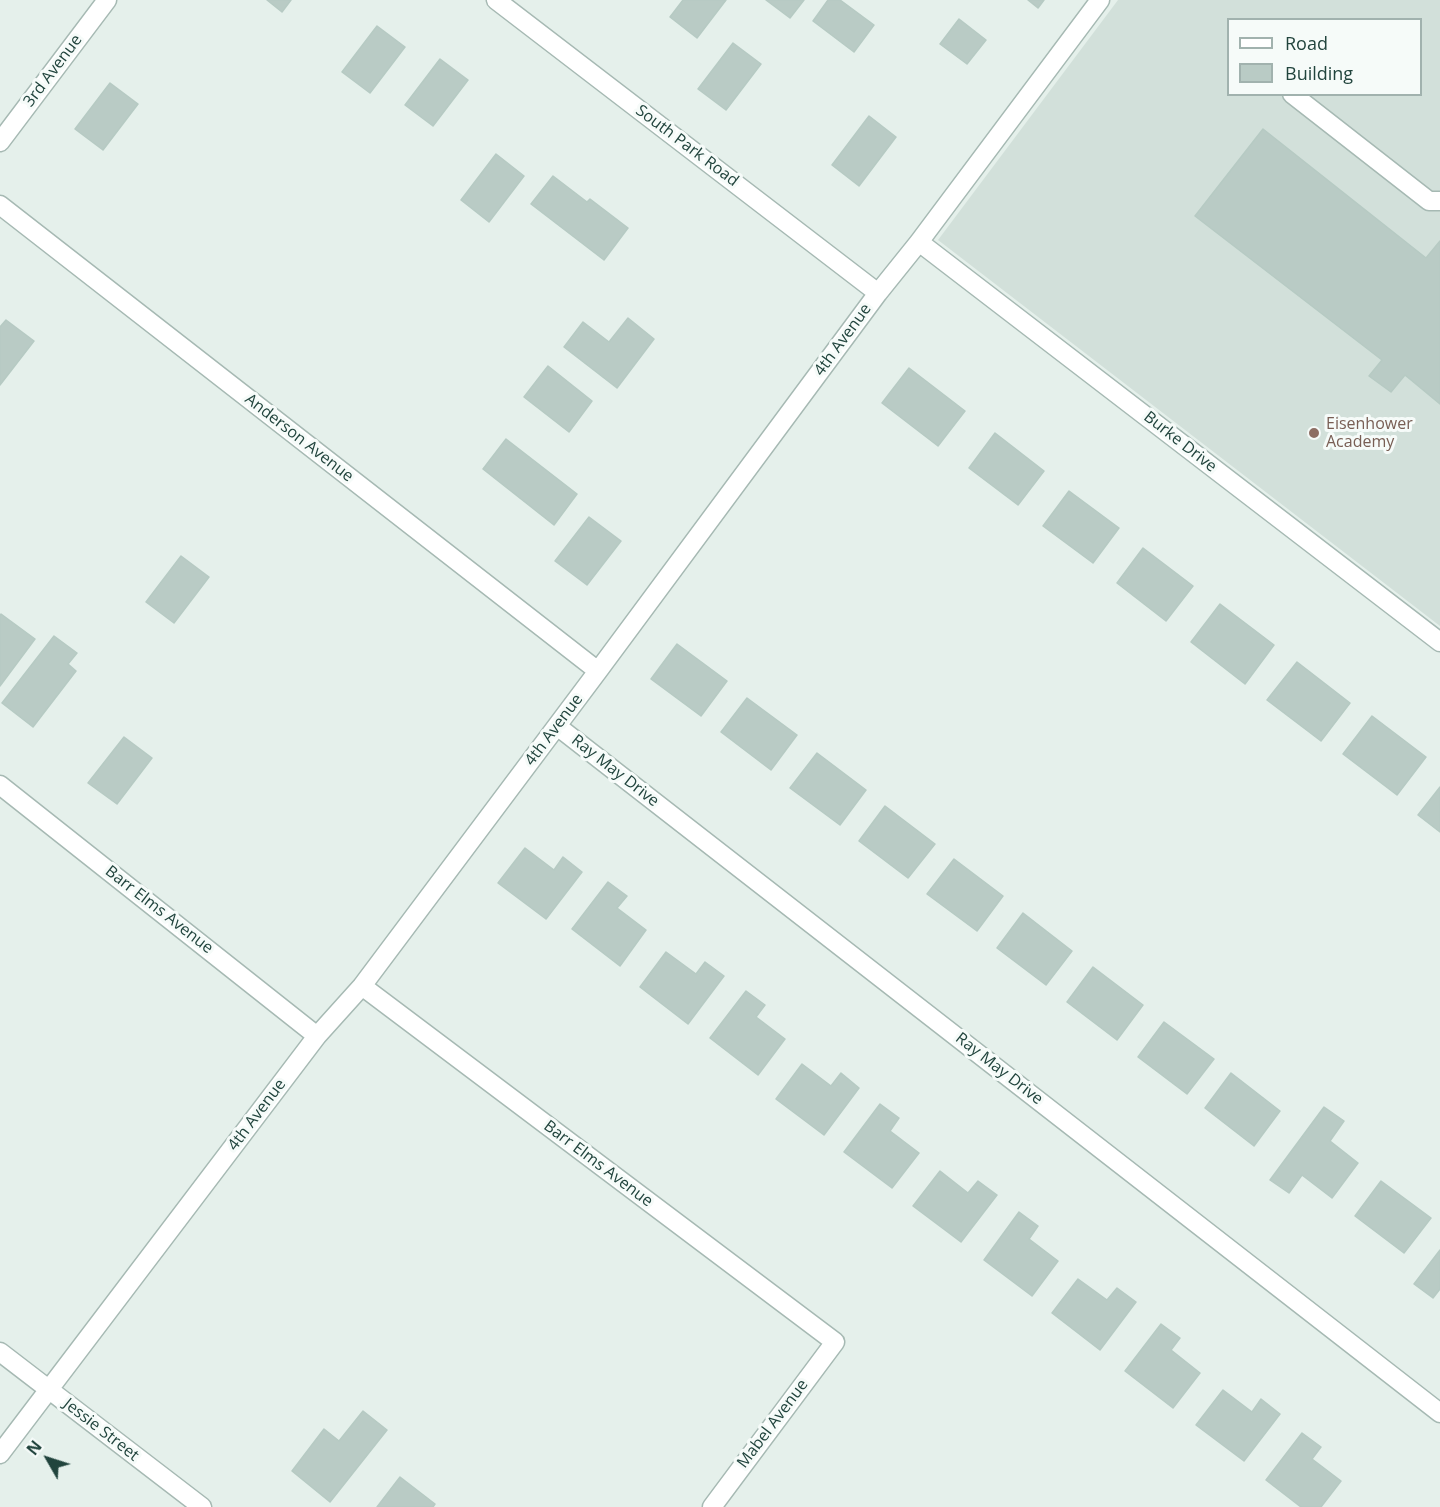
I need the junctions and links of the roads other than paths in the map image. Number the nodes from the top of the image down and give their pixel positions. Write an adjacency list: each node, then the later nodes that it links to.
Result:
1 (107, 0): 5 (street, 3rd Avenue)
2 (495, 0): 9 (street, South Park Road)
3 (1100, 0): 8 (street, 4th Avenue)
4 (1295, 96): 6 (street)
5 (0, 142)
6 (1440, 201)
7 (0, 205): 11 (street, Anderson Avenue)
8 (919, 242): 9 (street, 4th Avenue); 10 (street, Burke Drive)
9 (878, 293): 11 (street, 4th Avenue)
10 (1440, 642)
11 (598, 671): 12 (street, 4th Avenue)
12 (557, 726): 14 (street, 4th Avenue); 19 (street, Ray May Drive)
13 (0, 785): 15 (street, Barr Elms Avenue)
14 (362, 986): 15 (street, 4th Avenue); 16 (street, Barr Elms Avenue)
15 (317, 1036): 18 (street, 4th Avenue)
16 (835, 1342): 22 (street, Mabel Avenue)
17 (0, 1352): 18 (street, Jessie Street)
18 (49, 1390): 20 (street, 4th Avenue); 21 (street, Jessie Street)
19 (1440, 1413)
20 (0, 1454)
21 (202, 1507)
22 (712, 1507)

